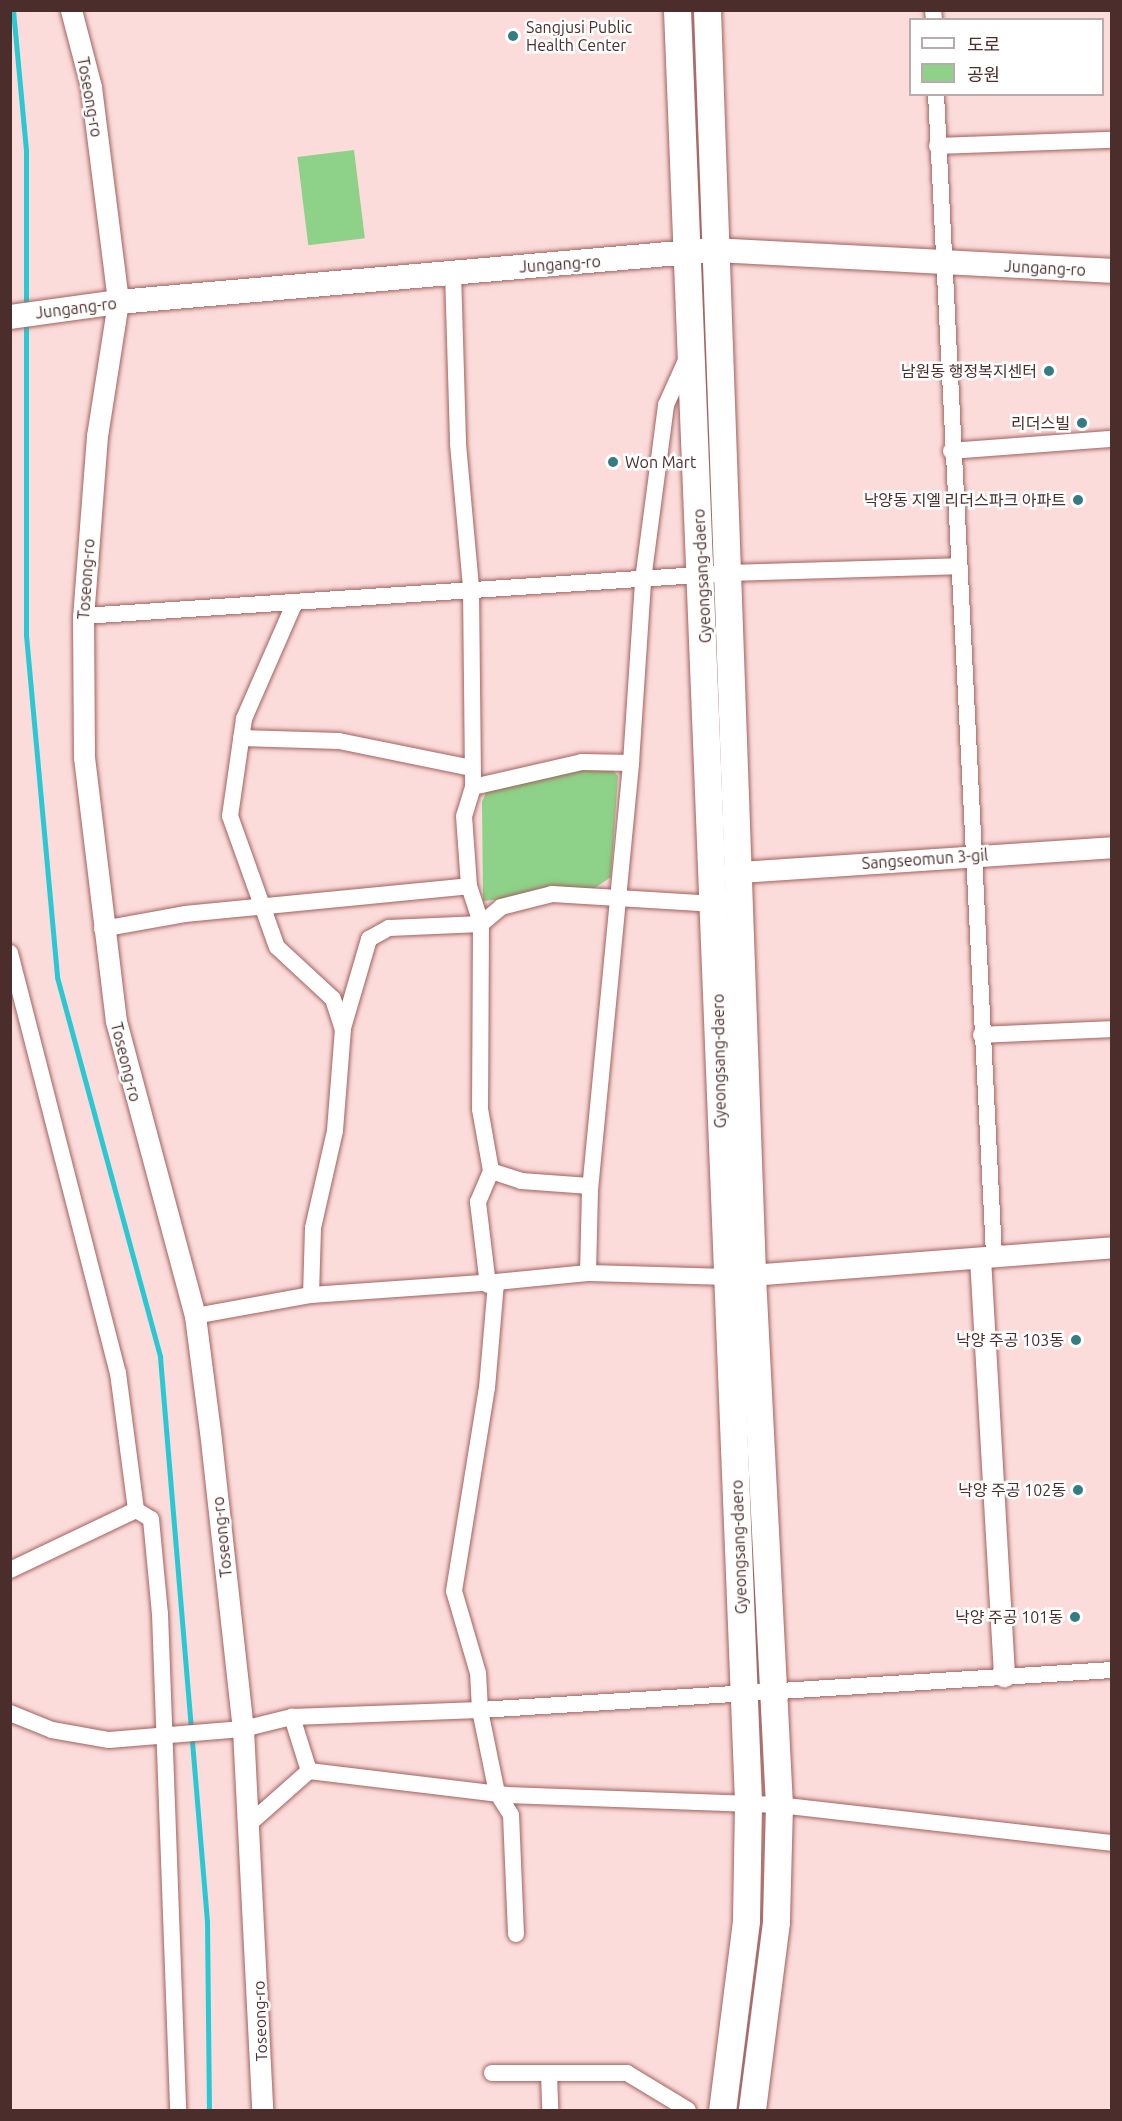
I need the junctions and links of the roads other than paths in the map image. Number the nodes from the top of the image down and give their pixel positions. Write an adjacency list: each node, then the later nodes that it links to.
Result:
1 (71, 10): 12 (street, Toseong-ro)
2 (677, 10): 8 (main road, Gyeongsang-daero)
3 (707, 10): 7 (main road, Gyeongsang-daero)
4 (936, 96): 6 (street)
5 (1112, 140): 6 (street)
6 (937, 146): 9 (street)
7 (714, 250): 8 (main road, Jungang-ro); 9 (main road, Jungang-ro); 18 (main road, Gyeongsang-daero)
8 (684, 254): 11 (main road, Jungang-ro); 14 (main road, Gyeongsang-daero)
9 (941, 263): 10 (main road, Jungang-ro); 16 (street)
10 (1112, 271)
11 (453, 272): 12 (main road, Jungang-ro); 20 (street)
12 (118, 302): 13 (main road, Jungang-ro); 22 (street, Toseong-ro)
13 (10, 317)
14 (690, 352): 18 (main road, Gyeongsang-daero); 19 (street)
15 (1112, 440): 16 (street)
16 (951, 451): 17 (street)
17 (958, 566): 18 (street); 28 (street)
18 (715, 574): 19 (street); 29 (main road, Gyeongsang-daero); 32 (main road, Gyeongsang-daero)
19 (643, 580): 20 (street); 24 (street)
20 (471, 588): 21 (street); 25 (street)
21 (295, 602): 22 (street); 23 (street)
22 (83, 616): 35 (street, Toseong-ro)
23 (241, 738): 25 (street); 33 (street)
24 (631, 763): 26 (street); 31 (street)
25 (472, 768): 26 (street)
26 (473, 787): 30 (street)
27 (1112, 847): 28 (street, Sangseomun 3-gil)
28 (971, 856): 29 (street, Sangseomun 3-gil); 39 (street)
29 (739, 872): 45 (main road, Gyeongsang-daero)
30 (469, 886): 33 (street); 34 (street)
31 (619, 896): 32 (street); 34 (street); 41 (street)
32 (716, 903): 45 (main road, Gyeongsang-daero)
33 (260, 907): 35 (street); 37 (street)
34 (482, 924): 37 (street); 40 (street)
35 (102, 929): 48 (street, Toseong-ro)
36 (10, 953): 49 (street)
37 (343, 1029): 47 (street)
38 (1112, 1029): 39 (street)
39 (981, 1035): 43 (street)
40 (491, 1171): 41 (street); 46 (street)
41 (590, 1186): 44 (street)
42 (1112, 1247): 43 (street)
43 (987, 1257): 45 (street); 52 (street)
44 (588, 1273): 45 (street); 46 (street)
45 (740, 1276): 53 (main road, Gyeongsang-daero)
46 (492, 1283): 47 (street); 54 (street)
47 (311, 1295): 48 (street)
48 (195, 1316): 57 (street, Toseong-ro)
49 (136, 1510): 50 (street); 58 (street)
50 (10, 1570)
51 (1112, 1670): 52 (street)
52 (1004, 1676): 53 (street)
53 (758, 1689): 54 (street); 61 (main road, Gyeongsang-daero); 62 (main road, Gyeongsang-daero)
54 (480, 1710): 56 (street); 60 (street)
55 (10, 1713): 58 (street)
56 (292, 1717): 57 (street); 59 (street)
57 (238, 1729): 58 (street); 63 (street, Toseong-ro)
58 (160, 1735): 69 (street)
59 (309, 1770): 60 (street); 63 (street)
60 (497, 1793): 61 (street); 65 (street)
61 (748, 1804): 62 (street); 73 (main road, Gyeongsang-daero)
62 (779, 1805): 64 (street); 74 (main road, Gyeongsang-daero)
63 (249, 1824): 70 (street, Toseong-ro)
64 (1112, 1843)
65 (516, 1934)
66 (492, 2073): 67 (street)
67 (549, 2073): 68 (street); 71 (street)
68 (662, 2102): 72 (street)
69 (178, 2110)
70 (262, 2110)
71 (550, 2110)
72 (688, 2110)
73 (722, 2110)
74 (752, 2110)

